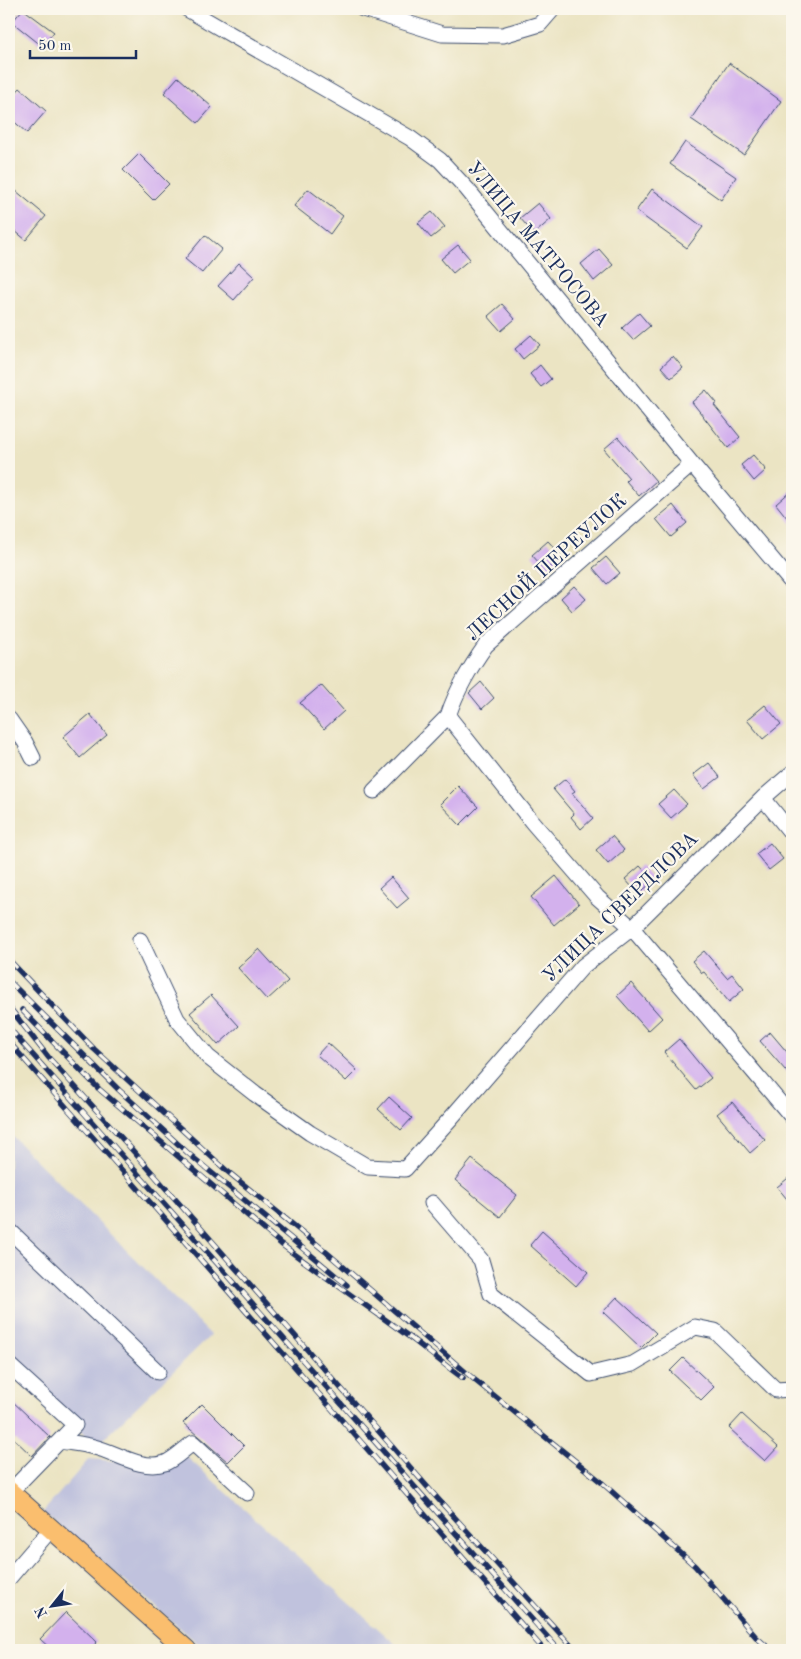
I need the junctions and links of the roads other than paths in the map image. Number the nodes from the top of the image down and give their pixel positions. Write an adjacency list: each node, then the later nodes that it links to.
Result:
1 (187, 9): 4 (street, УЛИЦА МАТРОСОВА)
2 (363, 9): 3 (street)
3 (554, 9)
4 (692, 464): 5 (street, УЛИЦА МАТРОСОВА); 6 (street, ЛЕСНОЙ ПЕРЕУЛОК)
5 (792, 583)
6 (448, 716): 10 (street); 13 (street)
7 (9, 719): 8 (street)
8 (33, 758)
9 (792, 773): 11 (street, УЛИЦА СВЕРДЛОВА)
10 (374, 791)
11 (763, 798): 12 (street); 13 (street, УЛИЦА СВЕРДЛОВА)
12 (792, 834)
13 (632, 928): 14 (street, УЛИЦА СВЕРДЛОВА); 15 (street)
14 (140, 940)
15 (792, 1116)
16 (432, 1203): 20 (street)
17 (9, 1230): 19 (street)
18 (9, 1365): 21 (street)
19 (158, 1372)
20 (792, 1389)
21 (60, 1441): 22 (street); 23 (street)
22 (9, 1492): 24 (main road)
23 (247, 1493)
24 (51, 1530): 25 (street); 26 (main road)
25 (12, 1568)
26 (187, 1650)

